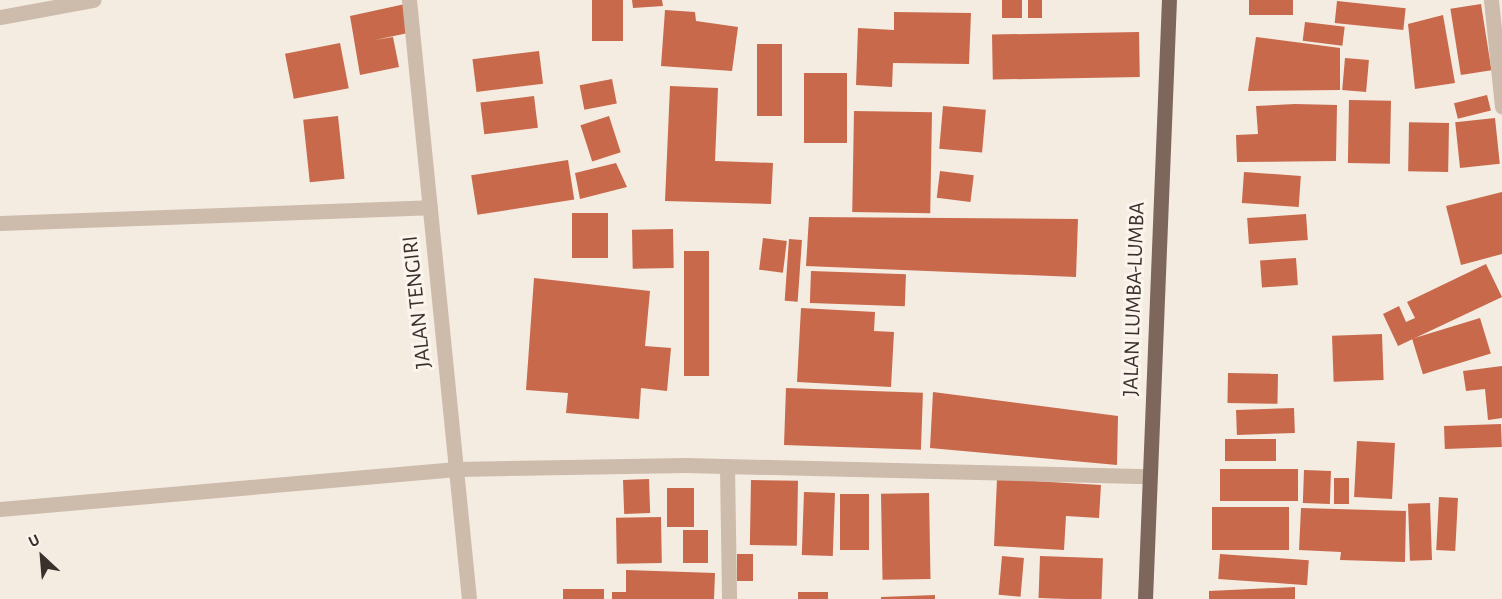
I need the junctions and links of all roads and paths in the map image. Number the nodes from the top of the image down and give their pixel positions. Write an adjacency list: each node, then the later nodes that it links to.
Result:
1 (93, 0): 5 (street)
2 (409, 0): 7 (street, JALAN TENGIRI)
3 (1168, 0): 11 (main road, JALAN LUMBA-LUMBA)
4 (1491, 0): 6 (street)
5 (0, 17)
6 (1502, 106)
7 (430, 207): 8 (street); 10 (street, JALAN TENGIRI)
8 (0, 223)
9 (727, 467): 10 (street); 11 (street); 14 (street)
10 (456, 470): 12 (street); 13 (street, JALAN TENGIRI)
11 (1149, 476): 15 (main road, JALAN LUMBA-LUMBA)
12 (0, 509)
13 (469, 599)
14 (729, 599)
15 (1145, 599)

